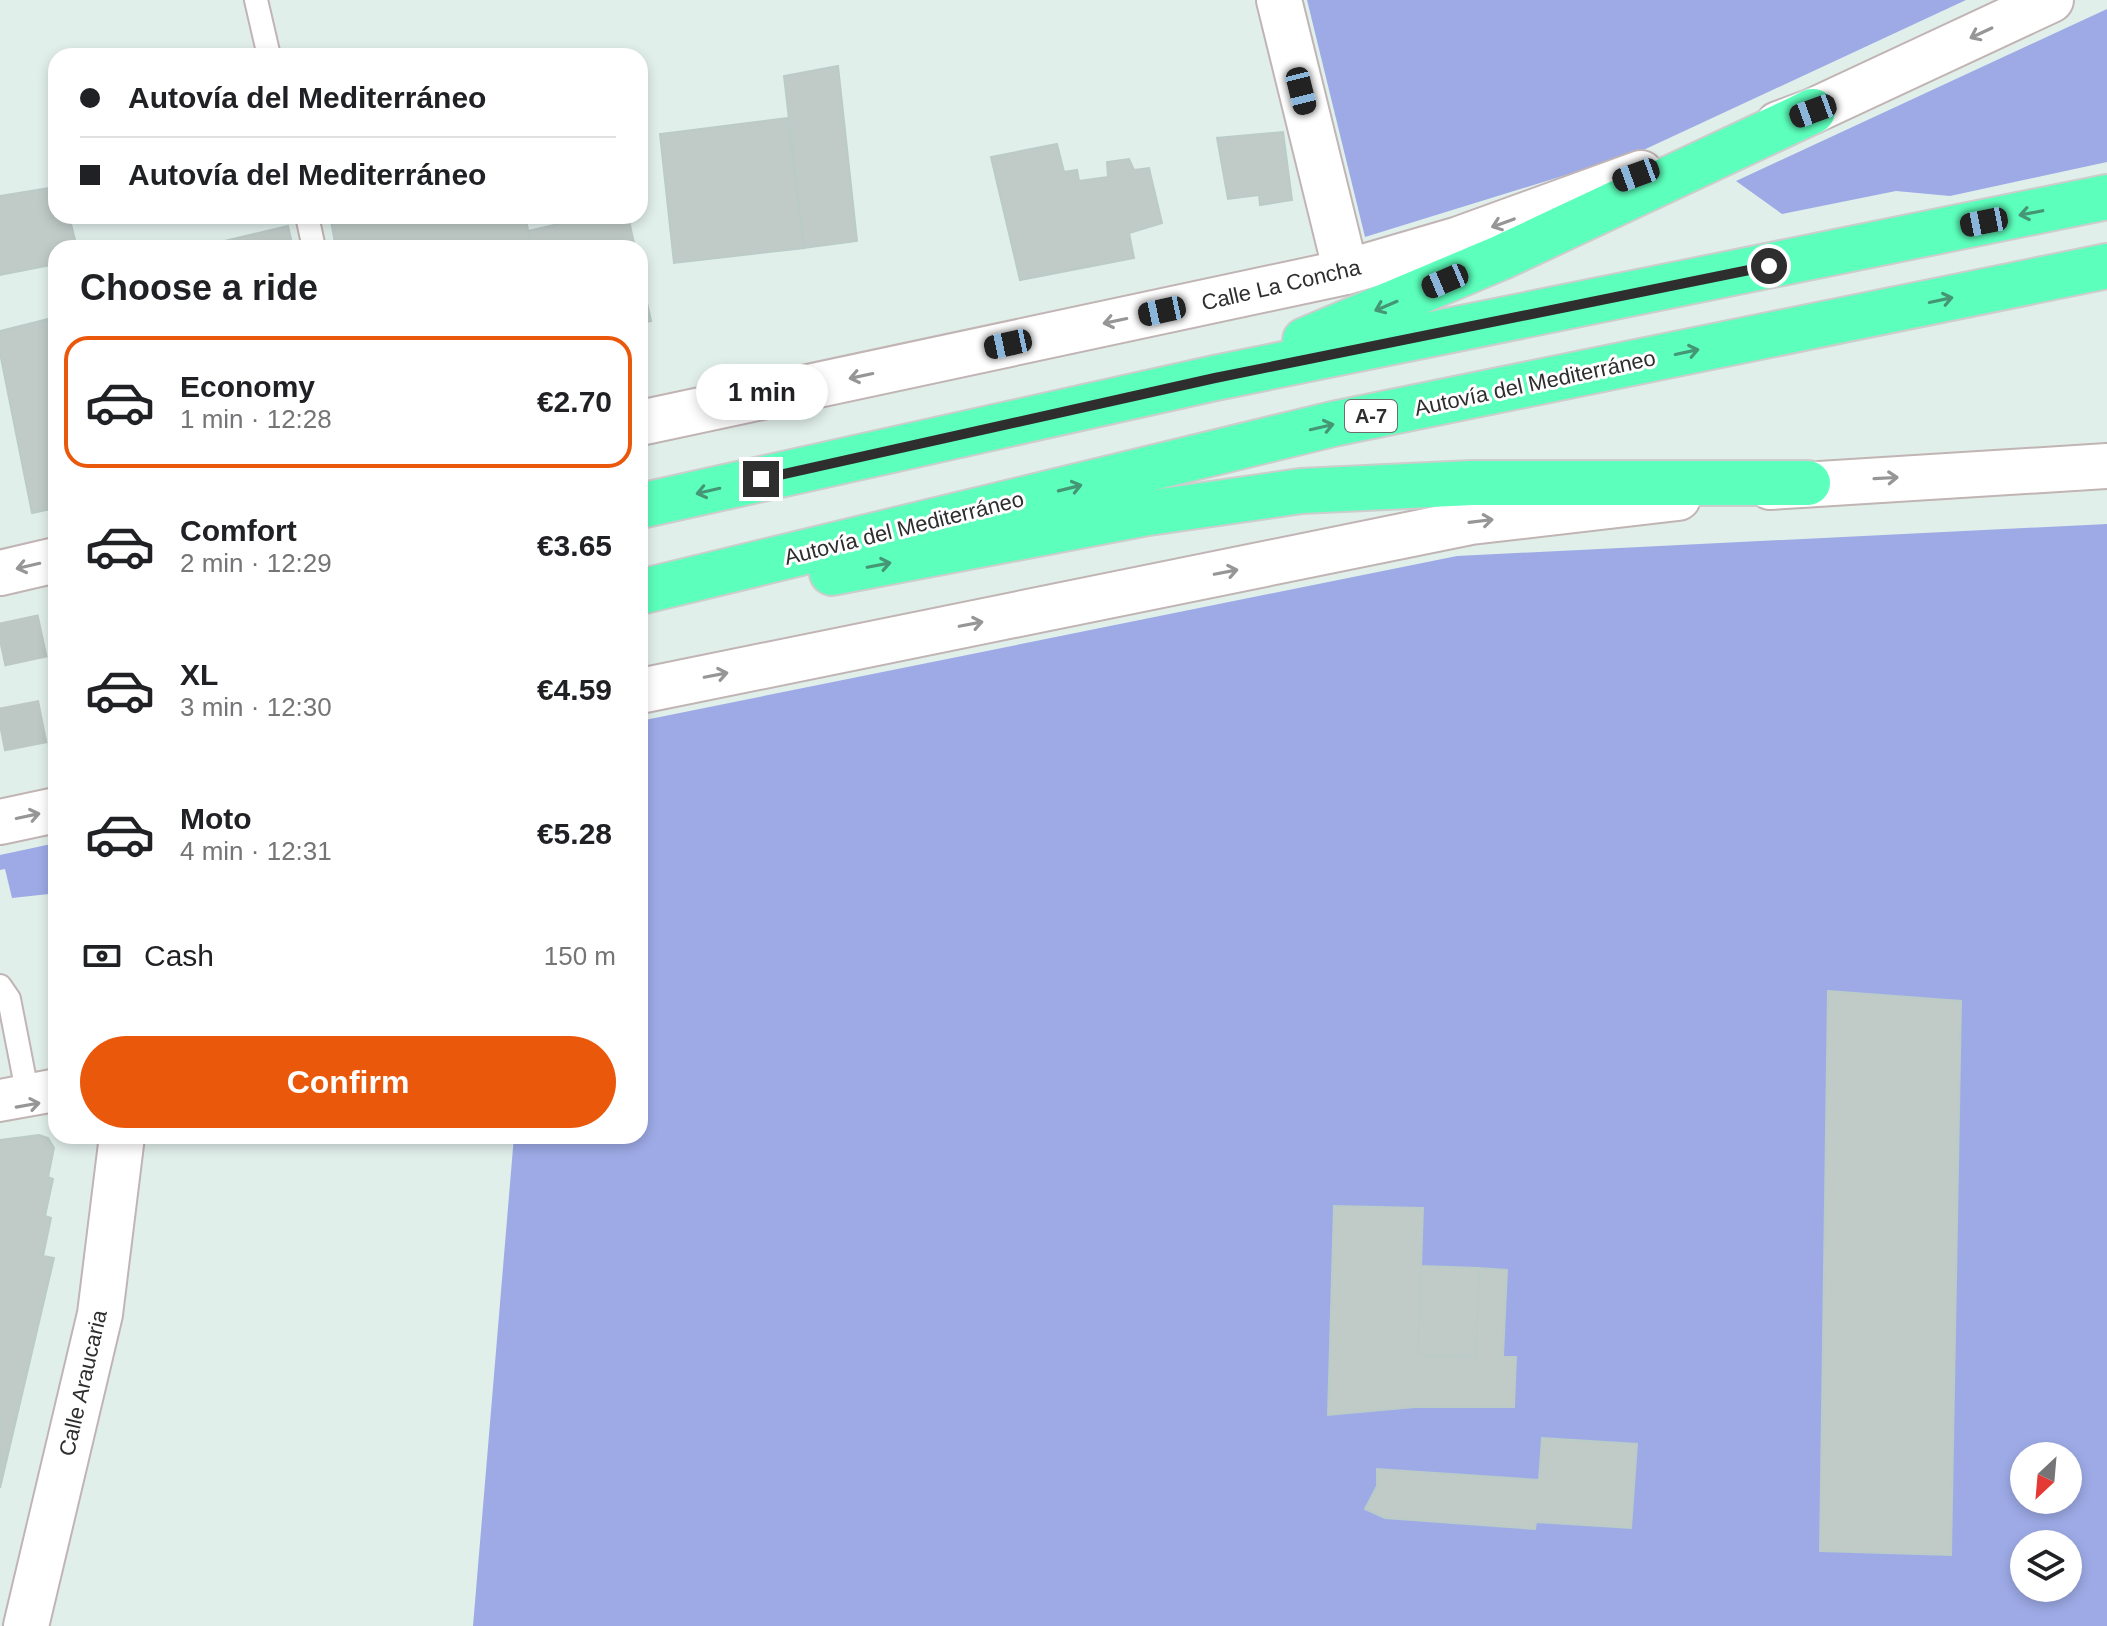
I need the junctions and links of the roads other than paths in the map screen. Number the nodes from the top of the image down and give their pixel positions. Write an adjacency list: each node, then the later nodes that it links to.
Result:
1 (256, 0): 4 (lane)
2 (1279, 0): 8 (street)
3 (2051, 0): 5 (street, Calle La Concha, one-way to 5)
4 (267, 48)
5 (1813, 111): 8 (street, Calle La Concha, one-way to 8); 9 (highway, one-way to 9)
6 (2107, 197): 9 (highway, one-way to 9)
7 (2107, 266): 16 (highway, Autovía del Mediterráneo / A-7, one-way to 7)
8 (1346, 272): 10 (street, Calle La Concha, one-way to 10)
9 (1215, 378): 13 (highway, one-way to 13)
10 (648, 421)
11 (2107, 466): 12 (street, one-way to 11)
12 (1808, 483): 16 (highway, one-way to 12); 18 (street, one-way to 12)
13 (648, 504)
14 (48, 562): 15 (street, one-way to 15)
15 (0, 573)
16 (690, 581): 17 (highway, Autovía del Mediterráneo / A-7)
17 (648, 590)
18 (648, 689)
19 (48, 812): 20 (street, one-way to 19)
20 (0, 822)
21 (0, 986): 23 (lane)
22 (48, 1082): 23 (lane)
23 (26, 1086): 24 (lane)
24 (0, 1091)
25 (48, 1101): 26 (lane, one-way to 25)
26 (0, 1110)
27 (121, 1144): 28 (street, Calle Araucaria)
28 (26, 1626)

